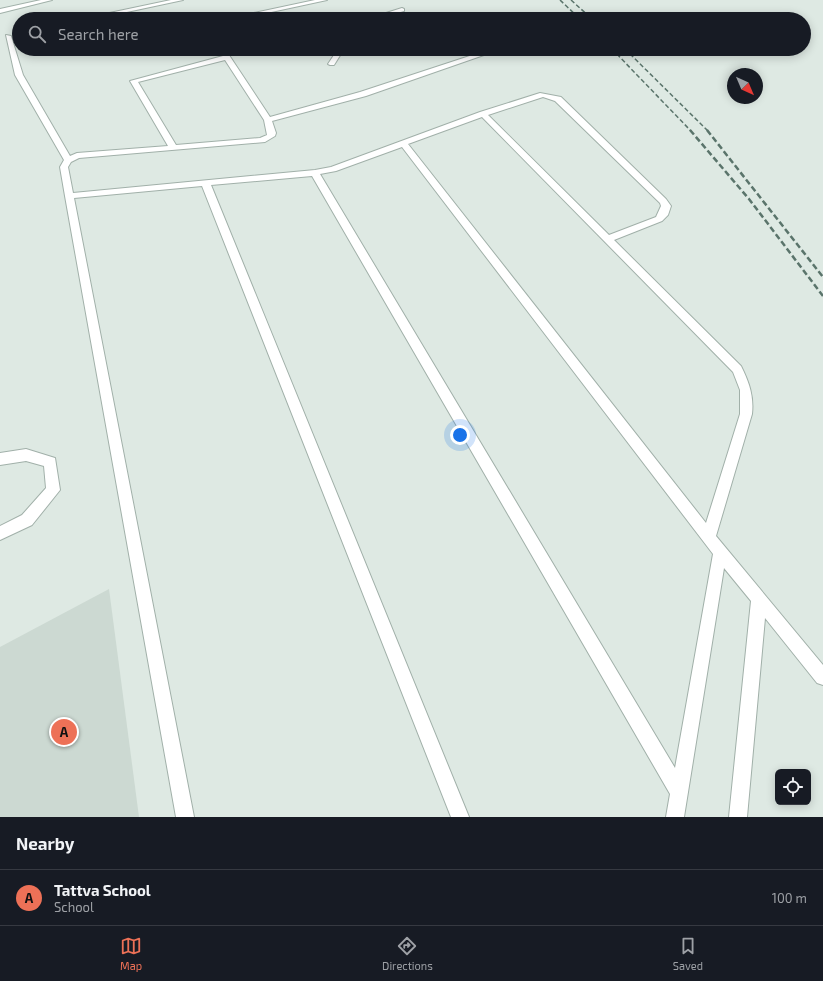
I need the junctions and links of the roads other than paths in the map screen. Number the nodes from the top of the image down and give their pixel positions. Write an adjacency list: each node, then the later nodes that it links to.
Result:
1 (49, 0): 4 (street)
2 (180, 0): 8 (street)
3 (324, 0): 9 (street)
4 (36, 1): 7 (street)
5 (0, 3): 7 (street)
6 (402, 10): 10 (street)
7 (2, 11)
8 (119, 12)
9 (264, 12)
10 (395, 12)
11 (0, 38): 12 (street)
12 (12, 40)
13 (15, 56): 23 (street)
14 (212, 56): 22 (street)
15 (230, 56): 20 (street)
16 (337, 56): 18 (street)
17 (477, 56): 20 (street)
18 (332, 64)
19 (483, 114): 21 (street); 27 (street); 27 (street)
20 (268, 120): 22 (street)
21 (403, 143): 24 (street); 30 (street)
22 (174, 148): 23 (street)
23 (68, 160): 26 (street)
24 (315, 173): 25 (street); 34 (street)
25 (206, 184): 26 (street); 36 (street)
26 (70, 196): 35 (street)
27 (608, 238): 30 (street)
28 (0, 459): 29 (street)
29 (0, 533)
30 (709, 536): 31 (street)
31 (720, 552): 32 (street); 34 (street)
32 (759, 598): 33 (street); 38 (street)
33 (823, 677)
34 (679, 792): 37 (street)
35 (185, 817)
36 (460, 817)
37 (675, 817)
38 (738, 817)

